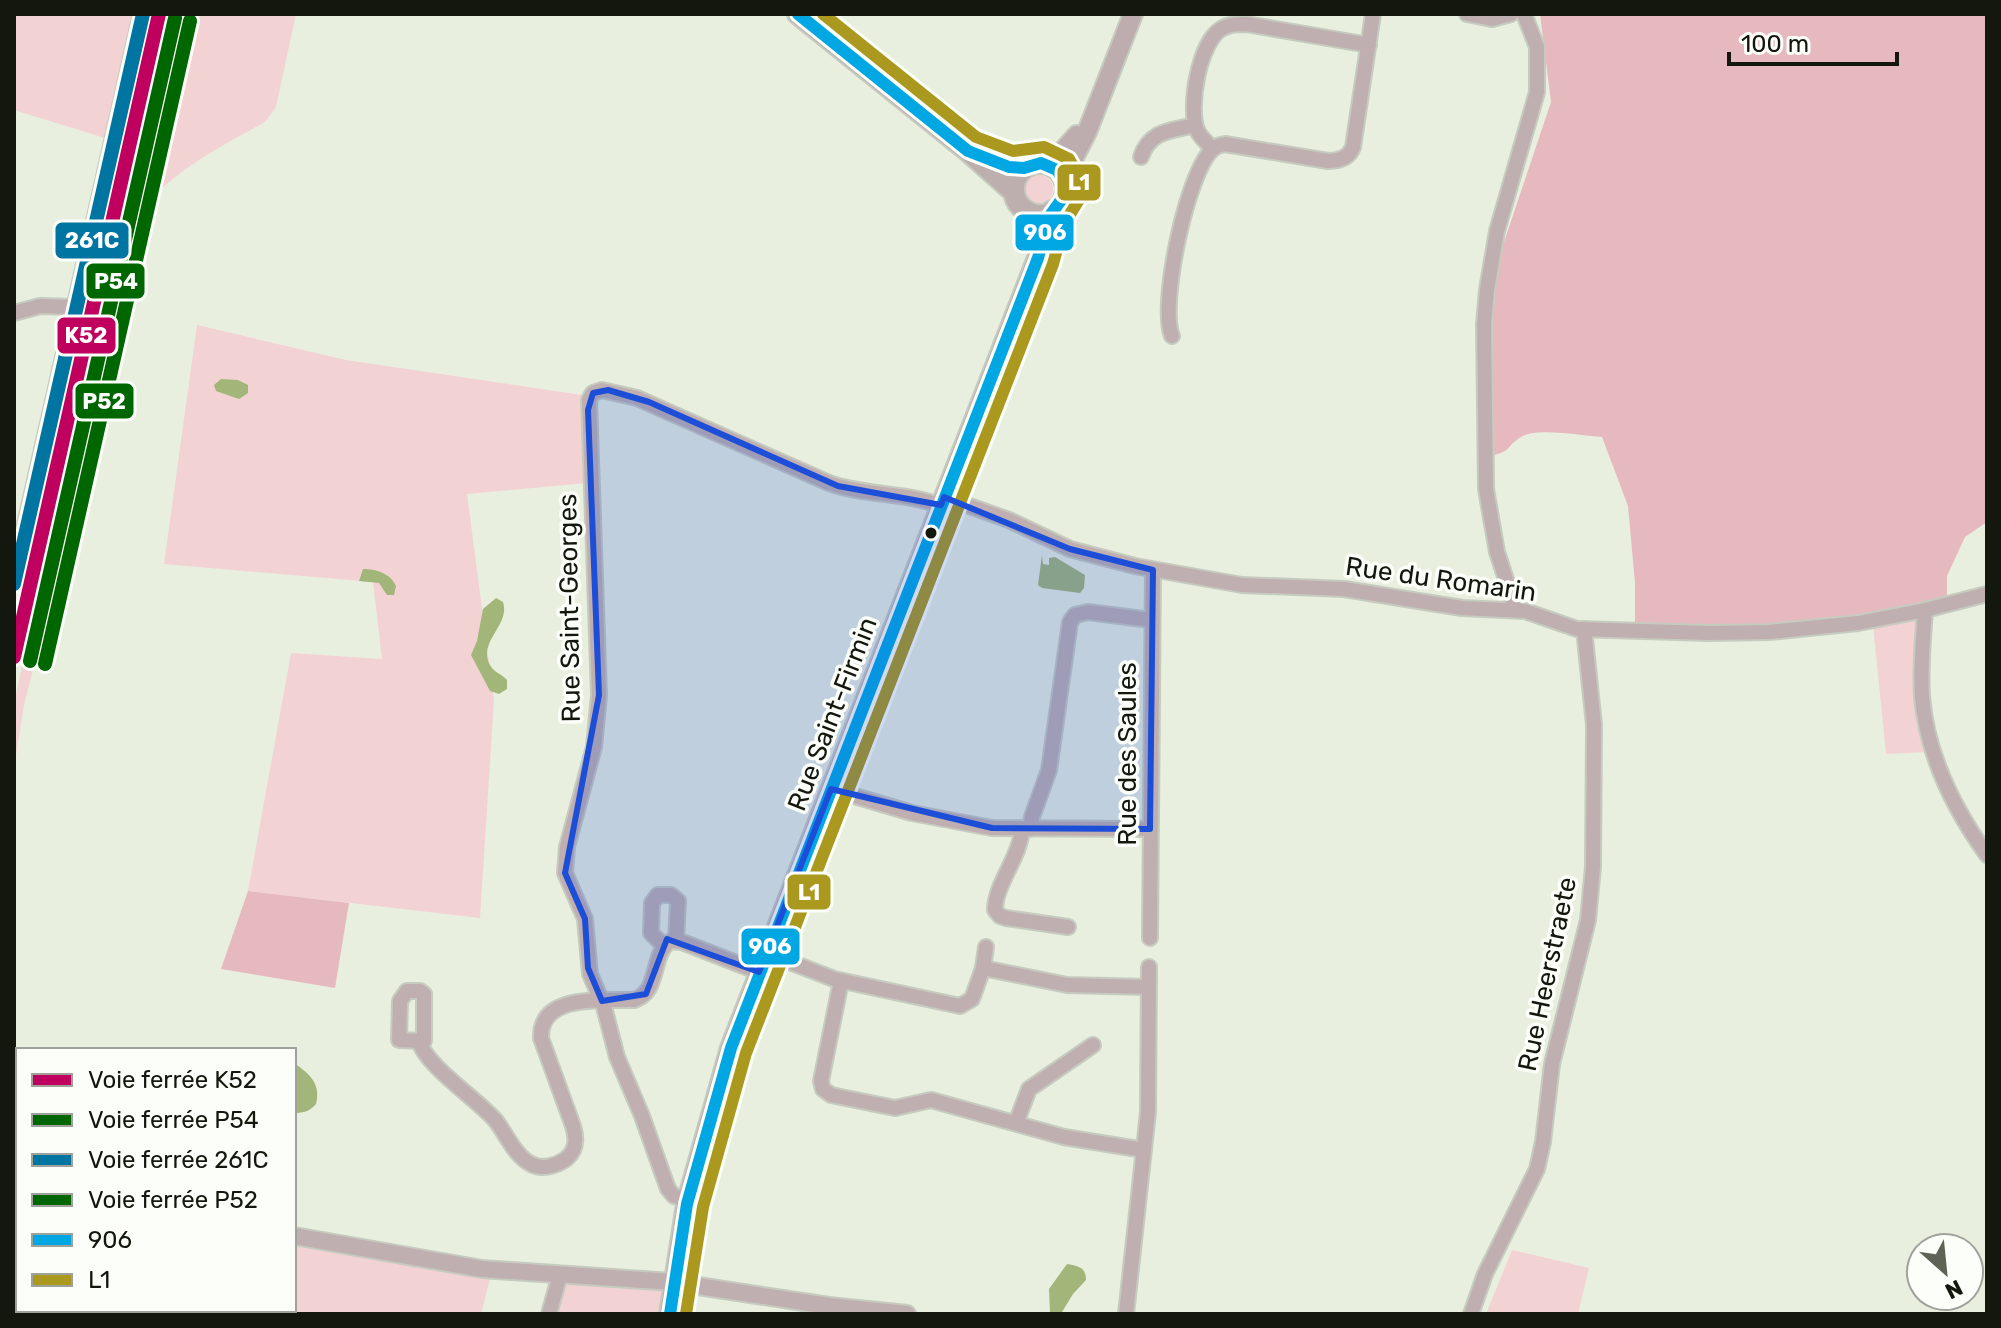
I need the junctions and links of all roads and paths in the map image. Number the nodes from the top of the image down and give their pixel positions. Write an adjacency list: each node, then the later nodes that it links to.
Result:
1 (141, 14): 20 (street)
2 (798, 14): 12 (main road)
3 (1133, 14): 9 (main road)
4 (1373, 14): 8 (street)
5 (1467, 14): 6 (street)
6 (1511, 14)
7 (1524, 14): 27 (street)
8 (1369, 45): 10 (street); 11 (street)
9 (1093, 113): 14 (main road); 15 (main road)
10 (1195, 125): 11 (street); 13 (street)
11 (1213, 149): 22 (street)
12 (968, 151): 14 (main road); 16 (main road)
13 (1141, 157)
14 (1035, 166): 15 (main road); 16 (main road)
15 (1063, 179): 18 (main road)
16 (1014, 192): 17 (main road)
17 (1027, 211): 18 (main road); 19 (main road, Rue Saint-Firmin)
18 (1052, 211): 19 (main road, Rue Saint-Firmin)
19 (1030, 274): 23 (main road, Rue Saint-Firmin)
20 (73, 307): 21 (street); 25 (street)
21 (14, 313)
22 (1172, 336)
23 (943, 502): 24 (street, Rue du Romarin); 31 (main road, Rue Saint-Firmin); 43 (street, Rue Saint-Georges)
24 (1153, 570): 27 (street, Rue du Romarin); 29 (street, Rue des Saules)
25 (14, 573)
26 (1987, 594): 28 (street, Rue du Romarin)
27 (1516, 610): 30 (street, Rue du Romarin)
28 (1925, 610): 30 (street, Rue du Romarin); 34 (street)
29 (1151, 620): 32 (street); 33 (street, Rue des Saules)
30 (1584, 629): 58 (street, Rue Heerstraete)
31 (831, 789): 32 (street); 38 (main road, Rue Saint-Firmin)
32 (1026, 829): 33 (street); 35 (street)
33 (1150, 829): 36 (street, Rue des Saules)
34 (1987, 855)
35 (1068, 927)
36 (1150, 938)
37 (986, 947): 40 (street)
38 (763, 962): 41 (street); 43 (street); 48 (main road, Rue Saint-Firmin)
39 (1149, 967): 42 (street)
40 (983, 968): 41 (street); 42 (street)
41 (841, 981): 46 (street)
42 (1148, 987): 47 (street)
43 (602, 1001): 44 (street); 48 (street, Rue Saint-Georges)
44 (419, 1041)
45 (1093, 1045): 46 (street)
46 (1016, 1123): 47 (street)
47 (1144, 1150): 57 (street)
48 (691, 1200): 51 (main road, Rue Saint-Firmin)
49 (296, 1236): 50 (street)
50 (560, 1275): 51 (street); 53 (street)
51 (680, 1283): 52 (street); 54 (main road); 55 (main road)
52 (808, 1308): 56 (street)
53 (549, 1314)
54 (670, 1314)
55 (681, 1314)
56 (907, 1314)
57 (1126, 1314)
58 (1471, 1314)

